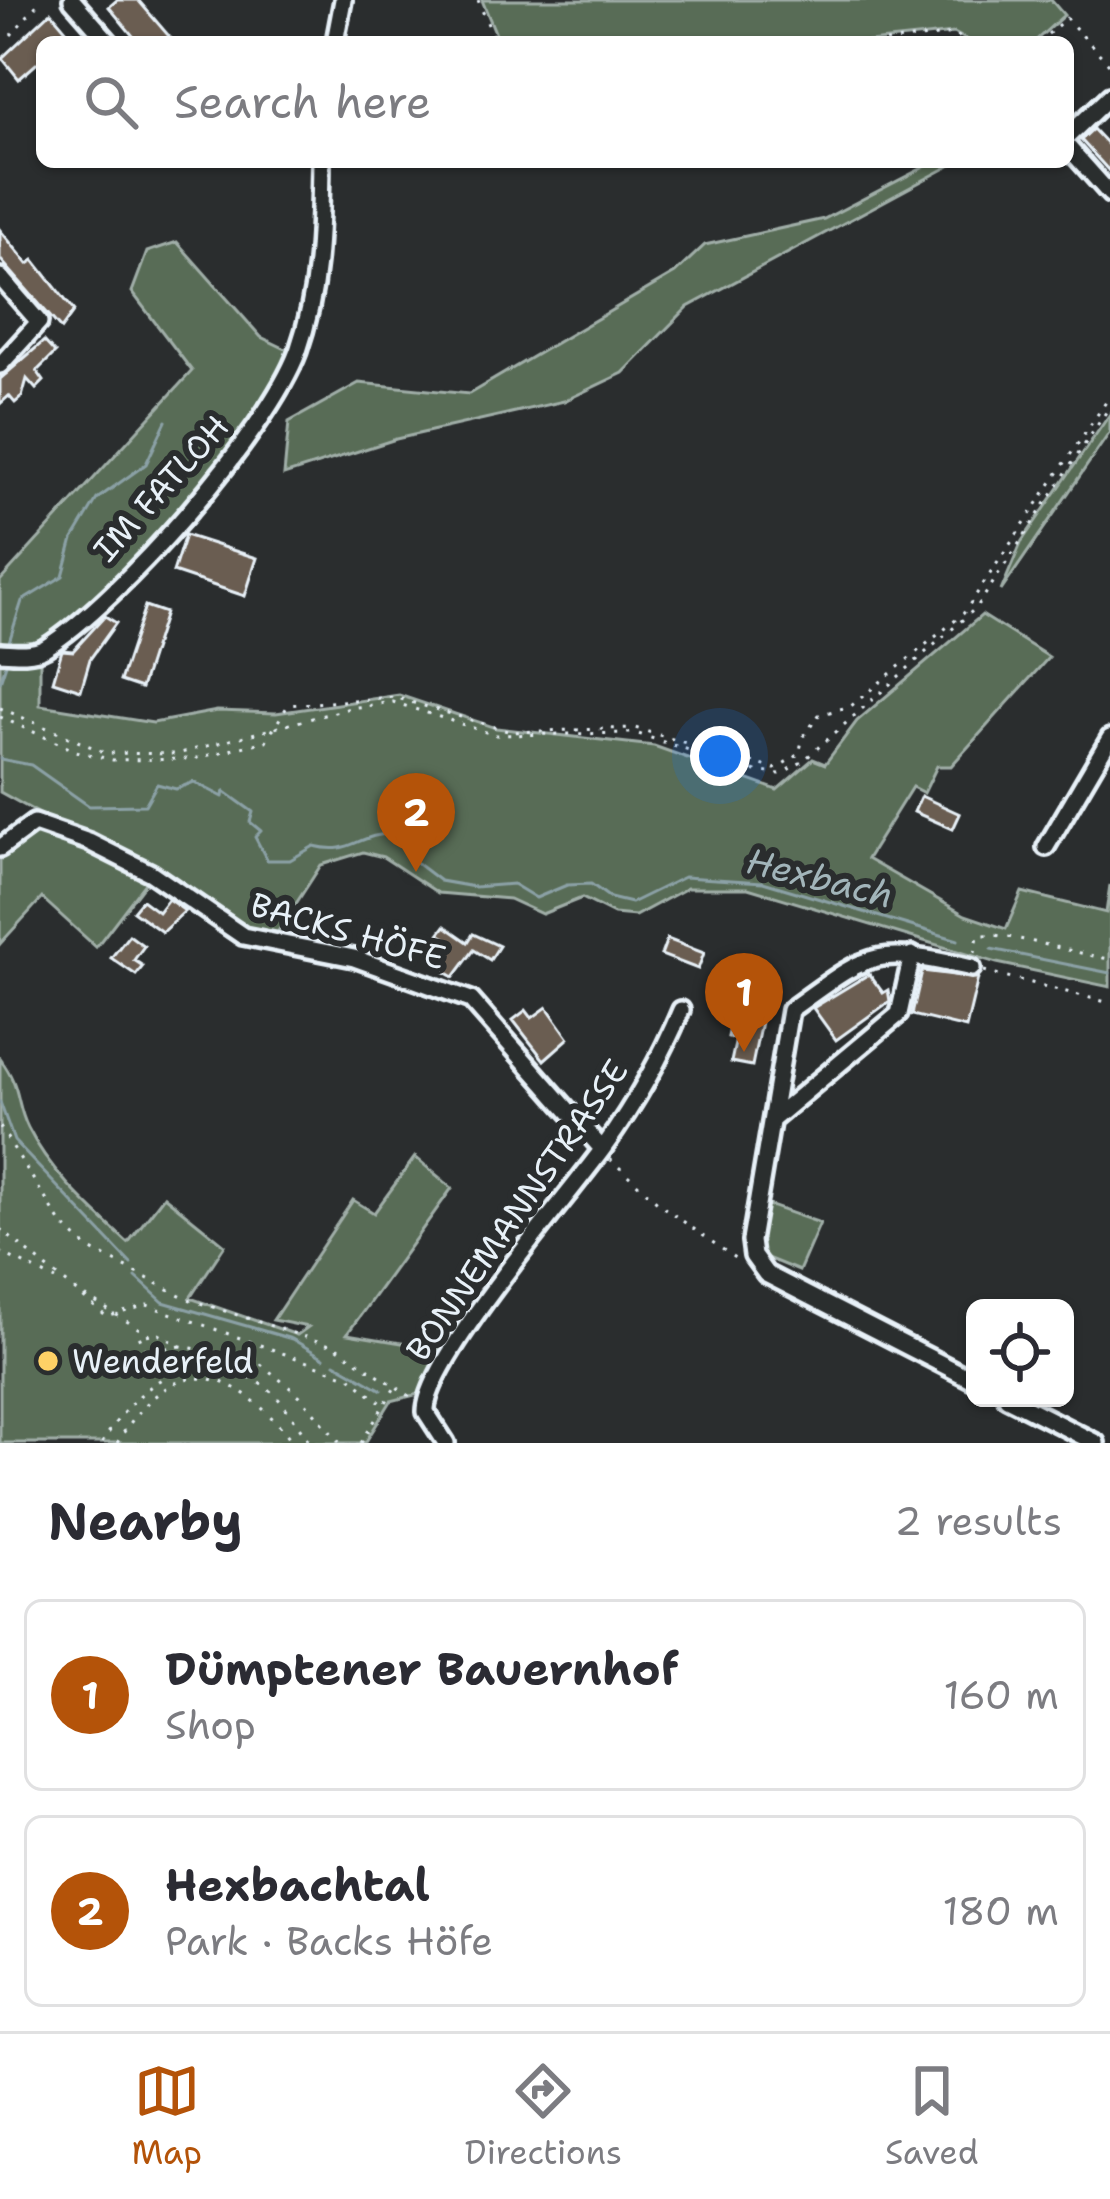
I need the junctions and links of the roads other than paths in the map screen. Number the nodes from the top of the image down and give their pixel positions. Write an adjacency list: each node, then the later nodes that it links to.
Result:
1 (72, 0): 3 (street)
2 (343, 0): 4 (street)
3 (104, 36)
4 (336, 36)
5 (1110, 97): 6 (street)
6 (1074, 130)
7 (1074, 155): 9 (street)
8 (321, 168): 12 (street, IM FATLOH)
9 (1110, 194)
10 (0, 277): 11 (street)
11 (0, 365)
12 (0, 652)
13 (1110, 737): 14 (street)
14 (1046, 847)
15 (0, 848): 20 (street, BACKS HÖFE)
16 (912, 955): 17 (street); 19 (street); 19 (street)
17 (972, 968)
18 (681, 1010): 20 (street, BONNEMANNSTRASSE)
19 (773, 1119): 21 (street)
20 (602, 1150): 23 (street, BONNEMANNSTRASSE)
21 (966, 1376)
22 (1025, 1407): 24 (street)
23 (446, 1443)
24 (1096, 1443)

